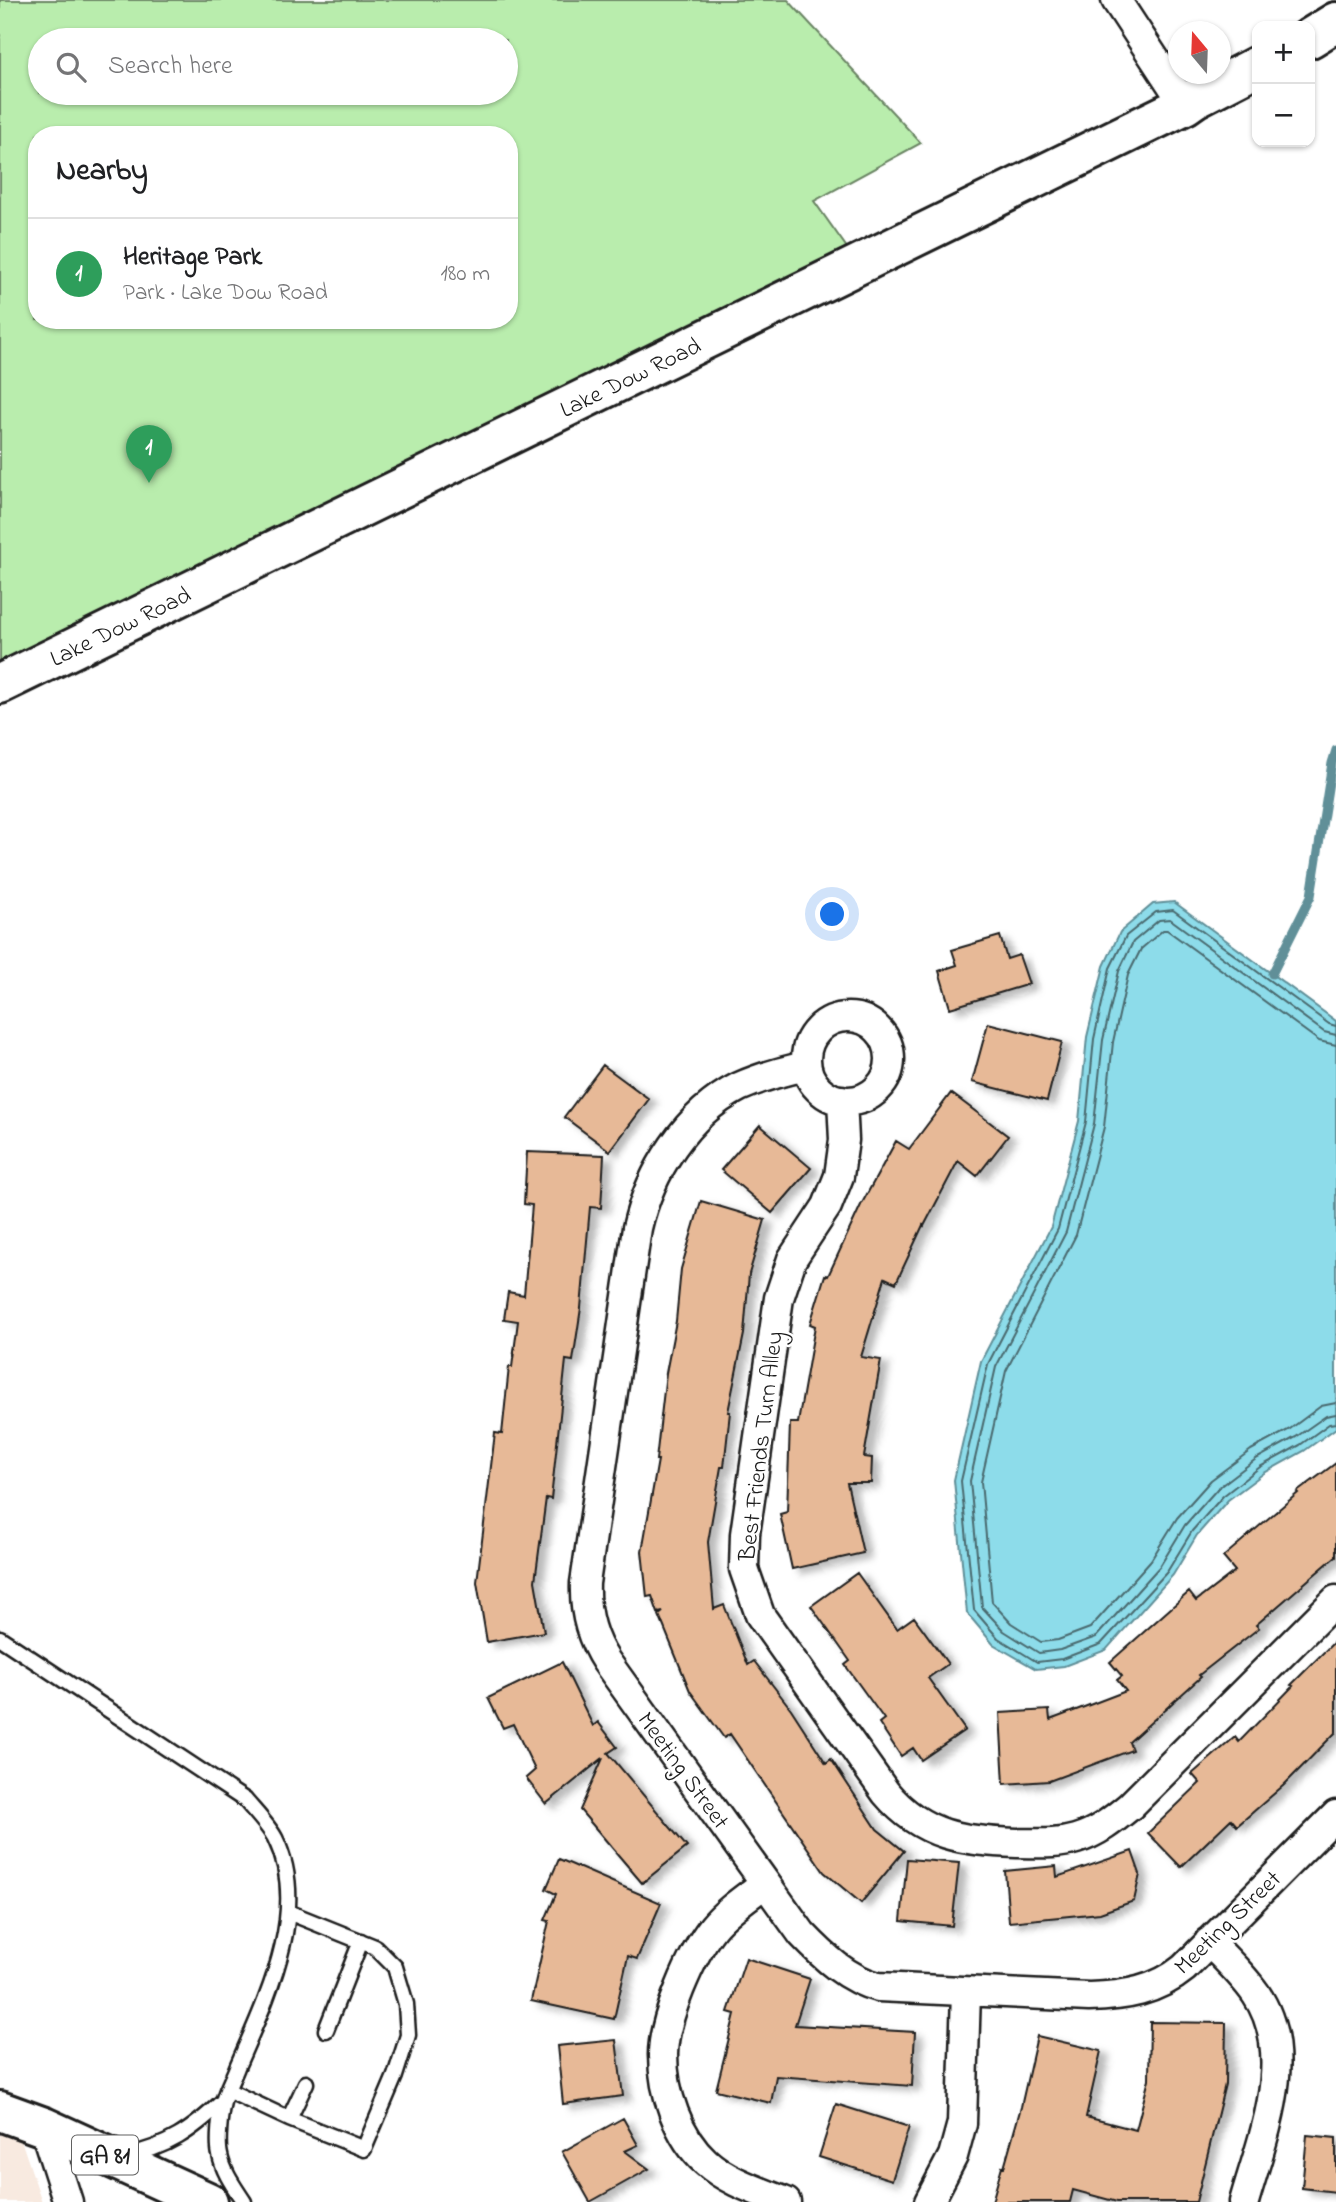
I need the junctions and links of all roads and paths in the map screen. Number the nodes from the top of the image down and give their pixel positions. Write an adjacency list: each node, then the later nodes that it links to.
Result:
1 (1116, 0): 5 (street)
2 (1336, 22): 3 (street)
3 (1315, 35)
4 (1252, 69): 5 (street, Lake Dow Road)
5 (1185, 105): 6 (street, Lake Dow Road)
6 (0, 684)
7 (806, 1066): 8 (street); 8 (street); 12 (street, Meeting Street)
8 (842, 1100): 9 (street, Best Friends Turn Alley)
9 (1336, 1600)
10 (0, 1637): 13 (lane)
11 (1336, 1815): 15 (street, Meeting Street)
12 (765, 1883): 16 (street, Meeting Street); 27 (street)
13 (288, 1912): 14 (lane); 19 (lane)
14 (361, 1941): 17 (lane); 21 (lane)
15 (1209, 1942): 16 (street, Meeting Street); 29 (street)
16 (965, 1992): 28 (street)
17 (326, 2030)
18 (306, 2083): 21 (lane)
19 (225, 2096): 21 (lane); 23 (lane); 26 (lane)
20 (0, 2111): 22 (street, GA 81)
21 (289, 2119)
22 (44, 2127): 23 (street, GA 81); 24 (street)
23 (113, 2158): 25 (street, GA 81)
24 (68, 2202)
25 (208, 2202)
26 (244, 2202)
27 (786, 2202)
28 (929, 2202)
29 (1244, 2202)

